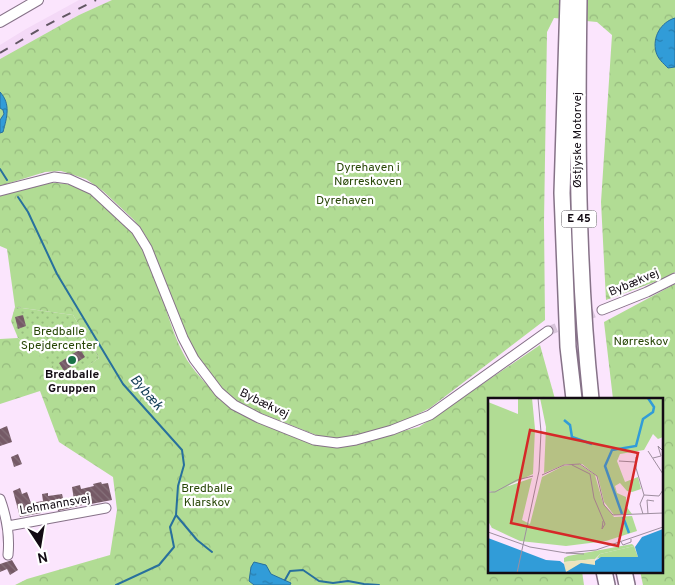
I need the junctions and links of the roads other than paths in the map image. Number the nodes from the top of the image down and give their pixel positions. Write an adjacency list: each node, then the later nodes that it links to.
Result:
1 (38, 0): 4 (street)
2 (568, 0): 5 (highway, Østjyske Motorvej / E 45)
3 (579, 0): 5 (highway, Østjyske Motorvej / E 45)
4 (0, 22)
5 (573, 39): 10 (highway, Østjyske Motorvej / E 45); 11 (highway, Østjyske Motorvej / E 45)
6 (0, 191): 9 (street, Bybækvej)
7 (675, 278): 8 (street, Bybækvej)
8 (602, 310)
9 (548, 331)
10 (574, 398)
11 (591, 398)
12 (0, 500): 14 (street, Lehmannsvej)
13 (106, 508): 14 (street, Lehmannsvej)
14 (8, 526): 15 (street, Lehmannsvej)
15 (8, 555)
16 (604, 572): 18 (highway)
17 (624, 572): 19 (highway)
18 (607, 585)
19 (627, 585)

